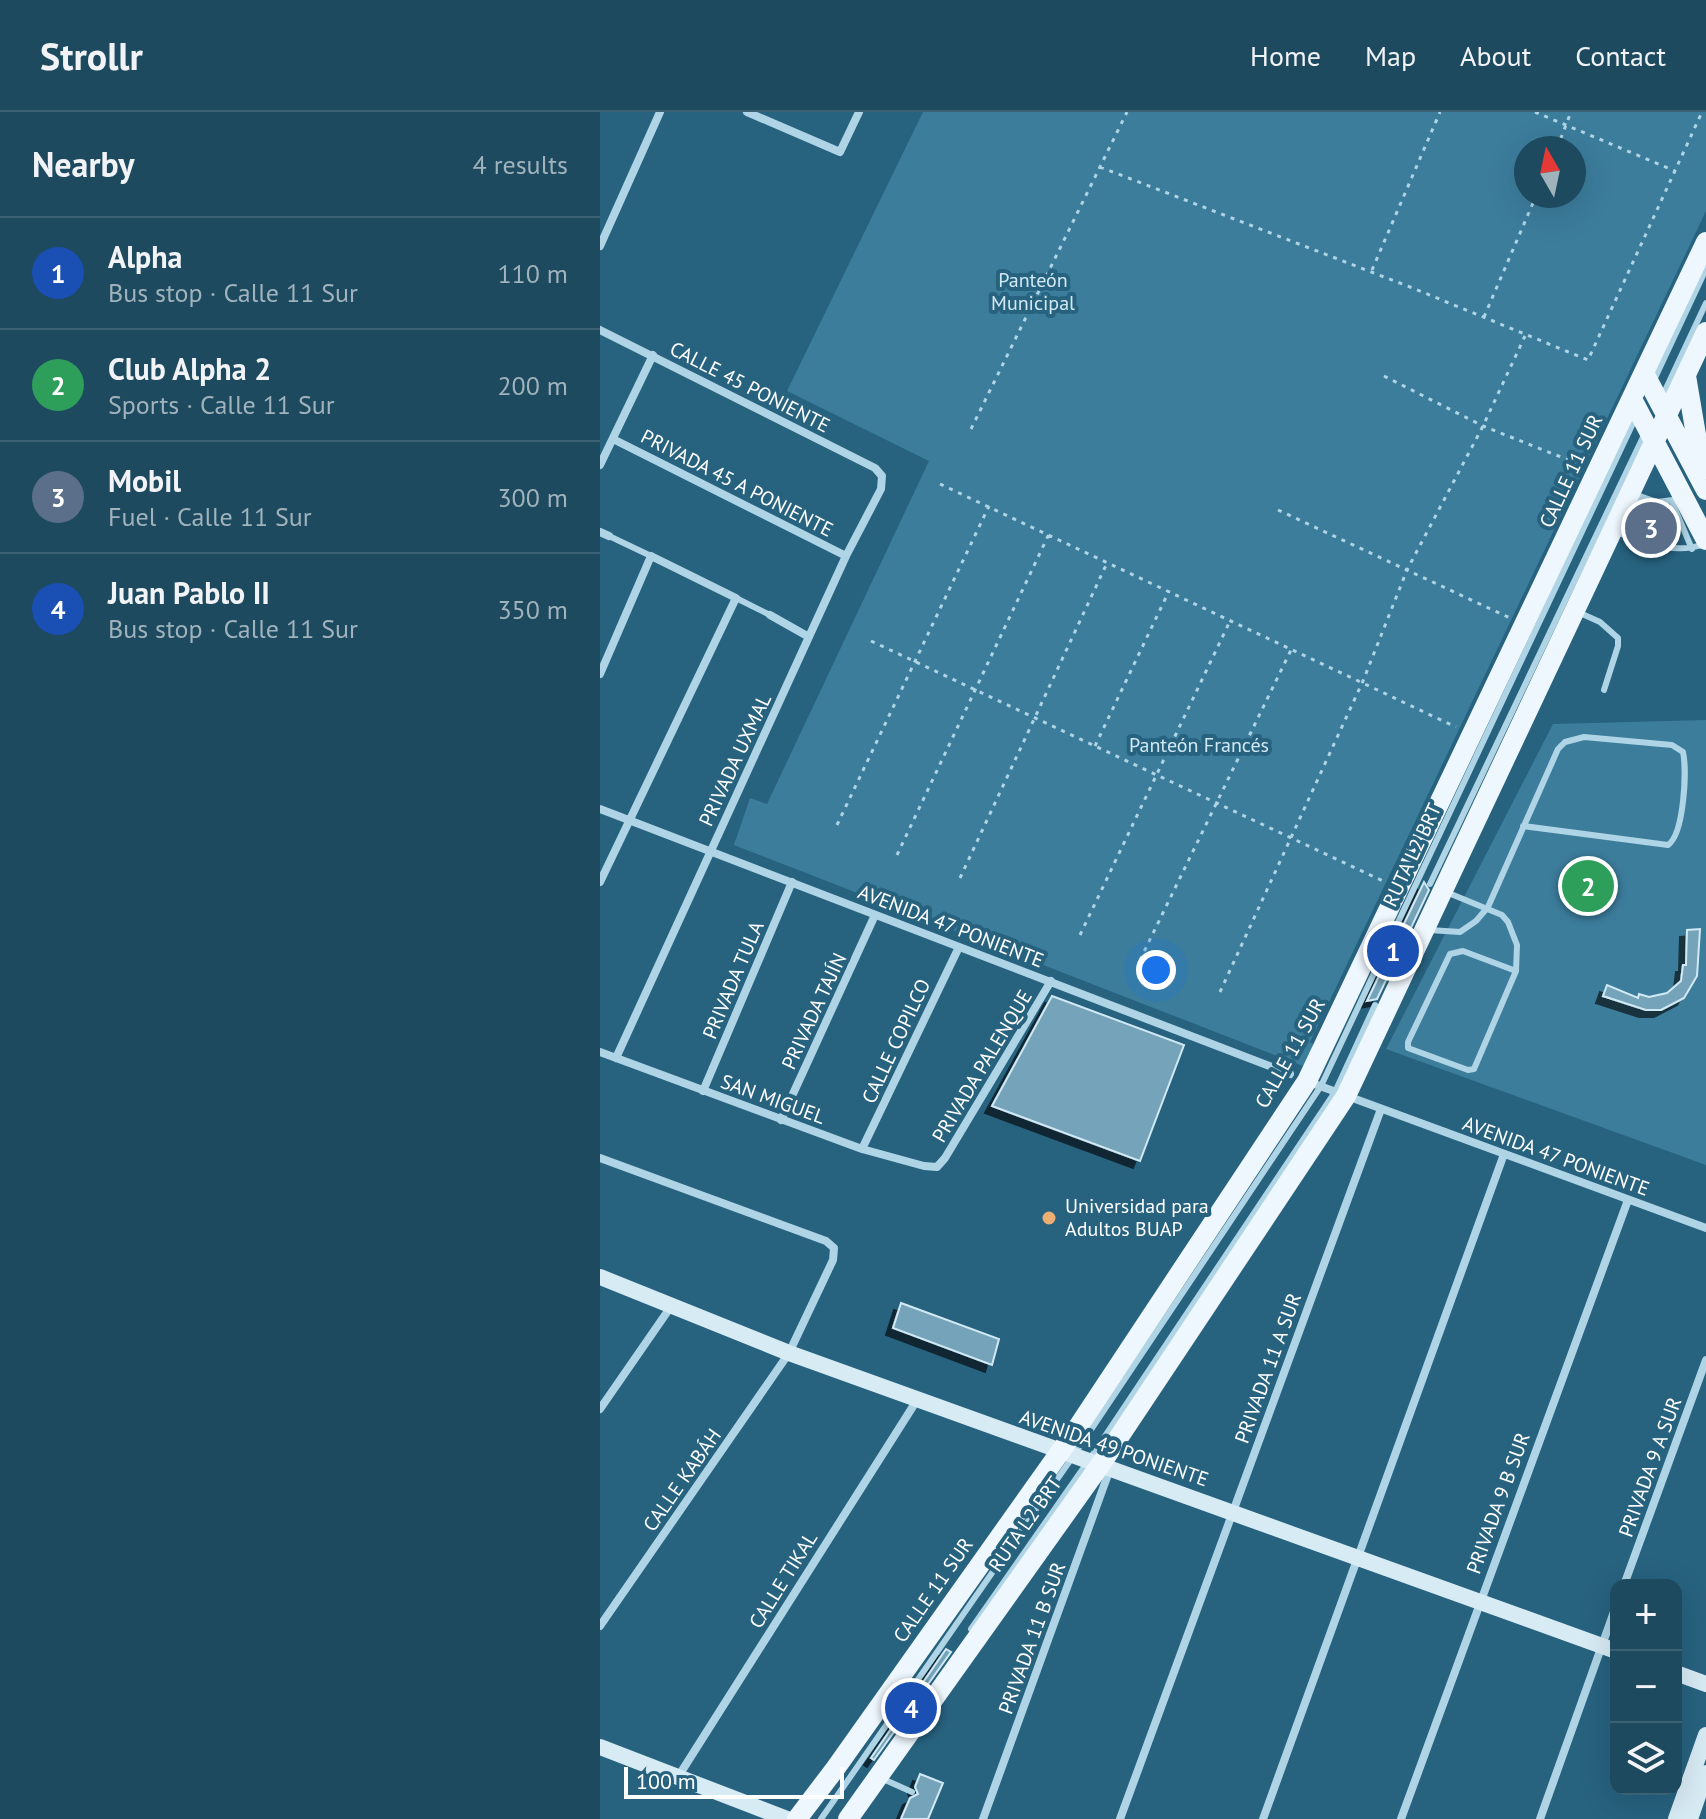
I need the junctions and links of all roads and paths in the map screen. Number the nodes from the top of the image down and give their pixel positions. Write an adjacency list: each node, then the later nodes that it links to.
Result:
1 (660, 112): 16 (street)
2 (747, 112): 9 (street)
3 (859, 112): 9 (street)
4 (1127, 112): 12 (path)
5 (1440, 112): 18 (path)
6 (1535, 112): 10 (path)
7 (1571, 112): 10 (path)
8 (1702, 112): 13 (path)
9 (762, 115)
10 (1566, 125): 11 (path); 13 (path)
11 (1562, 136)
12 (1100, 167): 18 (path); 29 (path)
13 (1675, 171): 23 (path)
14 (1531, 208): 20 (path)
15 (1706, 242): 27 (main road, CALLE 11 SUR)
16 (600, 246)
17 (1706, 269): 27 (lane, RUTA L2 BRT)
18 (1371, 272): 20 (path)
19 (1706, 303): 27 (lane, RUTA L2 BRT)
20 (1484, 317): 23 (path)
21 (600, 330): 24 (street, CALLE 45 PONIENTE)
22 (1706, 332): 25 (main road, CALLE 11 SUR)
23 (1526, 335): 28 (path)
24 (653, 355): 30 (street); 33 (street, CALLE 45 PONIENTE)
25 (1686, 375): 27 (main road, CALLE 11 SUR); 35 (main road)
26 (1384, 376): 28 (path)
27 (1651, 410): 35 (main road); 36 (main road, CALLE 11 SUR); 37 (main road); 40 (lane); 80 (lane, RUTA L2 BRT); 93 (main road, CALLE 11 SUR)
28 (1483, 426): 31 (path); 49 (path)
29 (971, 429)
30 (613, 439): 32 (street); 47 (street, PRIVADA 45 A PONIENTE)
31 (1576, 463)
32 (600, 465)
33 (882, 476): 47 (street, PRIVADA UXMAL)
34 (940, 484): 38 (path)
35 (1705, 492)
36 (1636, 495): 37 (lane); 42 (main road, CALLE 11 SUR)
37 (1678, 500): 45 (main road)
38 (989, 506): 43 (path); 59 (path)
39 (1278, 510): 49 (path)
40 (1706, 531)
41 (600, 532): 44 (street)
42 (1619, 533): 45 (lane); 52 (main road, CALLE 11 SUR)
43 (1049, 534): 48 (path); 62 (path)
44 (609, 536): 46 (lane)
45 (1701, 544)
46 (651, 556): 51 (street); 60 (street)
47 (846, 556): 56 (street, PRIVADA UXMAL)
48 (1107, 561): 50 (path); 64 (path)
49 (1407, 570): 55 (path); 61 (path)
50 (1169, 591): 54 (path); 66 (path)
51 (736, 598): 53 (lane); 70 (street)
52 (1575, 610): 63 (lane); 80 (main road, CALLE 11 SUR)
53 (770, 615): 56 (street)
54 (1231, 619): 58 (path); 67 (path)
55 (1513, 620)
56 (809, 637): 74 (street, PRIVADA UXMAL)
57 (871, 641): 59 (path)
58 (1292, 648): 61 (path); 68 (path)
59 (915, 661): 62 (path); 71 (path)
60 (600, 674)
61 (1363, 681): 65 (path); 73 (path)
62 (975, 690): 64 (path); 75 (path)
63 (1604, 690)
64 (1035, 718): 66 (path); 76 (path)
65 (1457, 725)
66 (1095, 746): 67 (path)
67 (1156, 775): 68 (path); 84 (path)
68 (1216, 803): 73 (path); 86 (path)
69 (600, 809): 70 (street, AVENIDA 47 PONIENTE)
70 (628, 820): 74 (street, AVENIDA 47 PONIENTE); 78 (street)
71 (837, 825)
72 (1523, 826): 72 (lane); 81 (lane)
73 (1291, 838): 77 (path); 89 (path)
74 (711, 852): 79 (street, AVENIDA 47 PONIENTE); 92 (street, PRIVADA UXMAL)
75 (897, 855)
76 (960, 878)
77 (1383, 881)
78 (600, 882)
79 (792, 882): 82 (street, AVENIDA 47 PONIENTE); 94 (street, PRIVADA TULA)
80 (1436, 888): 81 (lane); 83 (main road, CALLE 11 SUR)
81 (1488, 907): 83 (lane); 87 (lane)
82 (875, 915): 85 (street, AVENIDA 47 PONIENTE); 97 (street, PRIVADA TAJÍN)
83 (1425, 930): 95 (main road, CALLE 11 SUR)
84 (1080, 935)
85 (959, 947): 88 (street, AVENIDA 47 PONIENTE); 98 (street, CALLE COPILCO)
86 (1140, 960)
87 (1516, 971): 87 (lane)
88 (1051, 981): 93 (street, AVENIDA 47 PONIENTE); 101 (street, PRIVADA PALENQUE)
89 (1220, 992)
90 (1375, 1005): 95 (lane)
91 (600, 1052): 92 (street, SAN MIGUEL)
92 (616, 1058): 94 (street, SAN MIGUEL)
93 (1305, 1080): 95 (street, AVENIDA 47 PONIENTE); 110 (main road, CALLE 11 SUR)
94 (703, 1091): 97 (street, SAN MIGUEL)
95 (1340, 1094): 96 (street, AVENIDA 47 PONIENTE); 110 (main road, CALLE 11 SUR)
96 (1381, 1109): 99 (street, AVENIDA 47 PONIENTE); 112 (street, PRIVADA 11 A SUR)
97 (781, 1120): 98 (street, SAN MIGUEL)
98 (862, 1149): 101 (street, SAN MIGUEL)
99 (1504, 1154): 102 (street, AVENIDA 47 PONIENTE); 114 (street)
100 (600, 1158): 106 (street, CALLE KABÁH)
101 (937, 1167)
102 (1628, 1200): 103 (street, AVENIDA 47 PONIENTE); 116 (street, PRIVADA 9 B SUR)
103 (1706, 1228)
104 (600, 1277): 105 (main road, AVENIDA 49 PONIENTE)
105 (672, 1305): 106 (main road, AVENIDA 49 PONIENTE); 109 (street)
106 (789, 1353): 108 (main road, AVENIDA 49 PONIENTE); 117 (street, CALLE KABÁH)
107 (1706, 1360): 115 (street, PRIVADA 9 A SUR)
108 (917, 1399): 110 (main road, AVENIDA 49 PONIENTE); 126 (street, CALLE TIKAL)
109 (600, 1409)
110 (1087, 1459): 111 (main road, CALLE 11 SUR); 112 (main road, AVENIDA 49 PONIENTE); 113 (street, PRIVADA 11 B SUR); 118 (lane, RUTA L2 BRT); 129 (main road, CALLE 11 SUR); 130 (lane, RUTA L2 BRT)
111 (1069, 1509): 113 (street); 124 (main road, CALLE 11 SUR)
112 (1232, 1511): 114 (main road, AVENIDA 49 PONIENTE); 134 (street, PRIVADA 11 A SUR)
113 (1092, 1518): 133 (street, PRIVADA 11 B SUR)
114 (1358, 1557): 116 (main road, AVENIDA 49 PONIENTE); 135 (street)
115 (1626, 1579)
116 (1479, 1601): 119 (main road, AVENIDA 49 PONIENTE); 136 (street, PRIVADA 9 B SUR)
117 (600, 1626)
118 (963, 1641)
119 (1609, 1649): 137 (street)
120 (1682, 1675): 121 (main road)
121 (1706, 1684)
122 (1706, 1735): 138 (main road)
123 (600, 1747): 126 (main road)
124 (880, 1771): 127 (lane); 131 (lane); 132 (main road, CALLE 11 SUR)
125 (1706, 1773): 139 (main road)
126 (678, 1778): 128 (main road)
127 (912, 1792)
128 (787, 1819)
129 (797, 1819)
130 (821, 1819)
131 (838, 1819)
132 (848, 1819)
133 (983, 1819)
134 (1120, 1819)
135 (1263, 1819)
136 (1401, 1819)
137 (1540, 1819)
138 (1676, 1819)
139 (1690, 1819)

